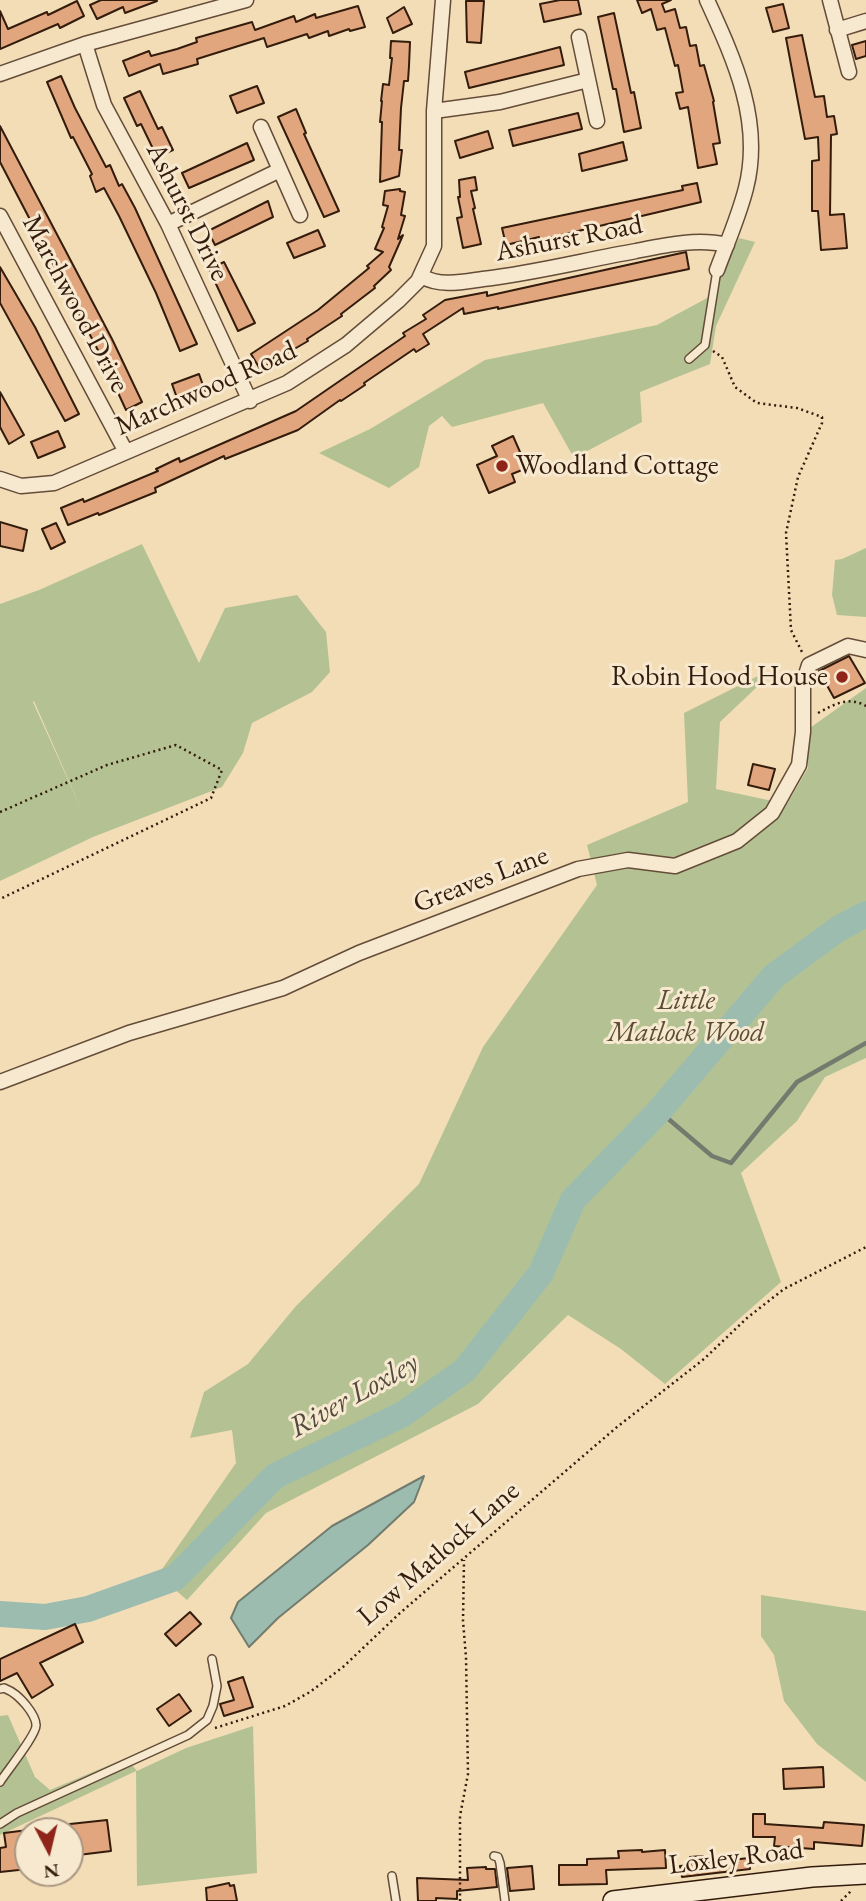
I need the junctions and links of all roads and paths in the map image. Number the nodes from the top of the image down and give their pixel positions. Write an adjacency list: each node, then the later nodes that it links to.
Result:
1 (246, 0): 8 (street)
2 (443, 0): 12 (street, Marchwood Road)
3 (707, 0): 19 (street)
4 (830, 0): 6 (street)
5 (866, 21): 6 (street)
6 (837, 30): 9 (street)
7 (579, 37): 11 (street)
8 (85, 44): 10 (street); 18 (street, Ashurst Drive)
9 (849, 72)
10 (0, 74)
11 (588, 80): 12 (street); 13 (street)
12 (434, 111): 21 (street, Marchwood Road)
13 (597, 121)
14 (261, 127): 15 (street)
15 (280, 170): 16 (street); 18 (street)
16 (300, 215)
17 (0, 216): 25 (street, Marchwood Drive)
18 (168, 223): 24 (street, Ashurst Drive)
19 (726, 245): 20 (street); 21 (street, Ashurst Road)
20 (717, 270): 22 (lane)
21 (421, 276): 24 (street, Marchwood Road)
22 (705, 345): 23 (lane); 28 (path)
23 (690, 359)
24 (250, 401): 25 (street, Marchwood Road)
25 (125, 452): 26 (street, Marchwood Road)
26 (0, 479)
27 (866, 650): 28 (street)
28 (808, 665): 30 (street, Greaves Lane)
29 (866, 706): 30 (path)
30 (803, 721): 33 (street, Greaves Lane)
31 (0, 812): 32 (path)
32 (0, 899)
33 (0, 1082)
34 (866, 1247): 35 (path, Low Matlock Lane)
35 (464, 1560): 38 (path, Low Matlock Lane); 46 (path)
36 (212, 1659): 38 (lane)
37 (0, 1689): 39 (lane)
38 (188, 1735): 40 (lane)
39 (0, 1782)
40 (0, 1821)
41 (494, 1856): 47 (lane)
42 (866, 1874): 44 (main road, Loxley Road)
43 (392, 1876): 45 (lane)
44 (623, 1900)
45 (396, 1901)
46 (460, 1901)
47 (505, 1901)

